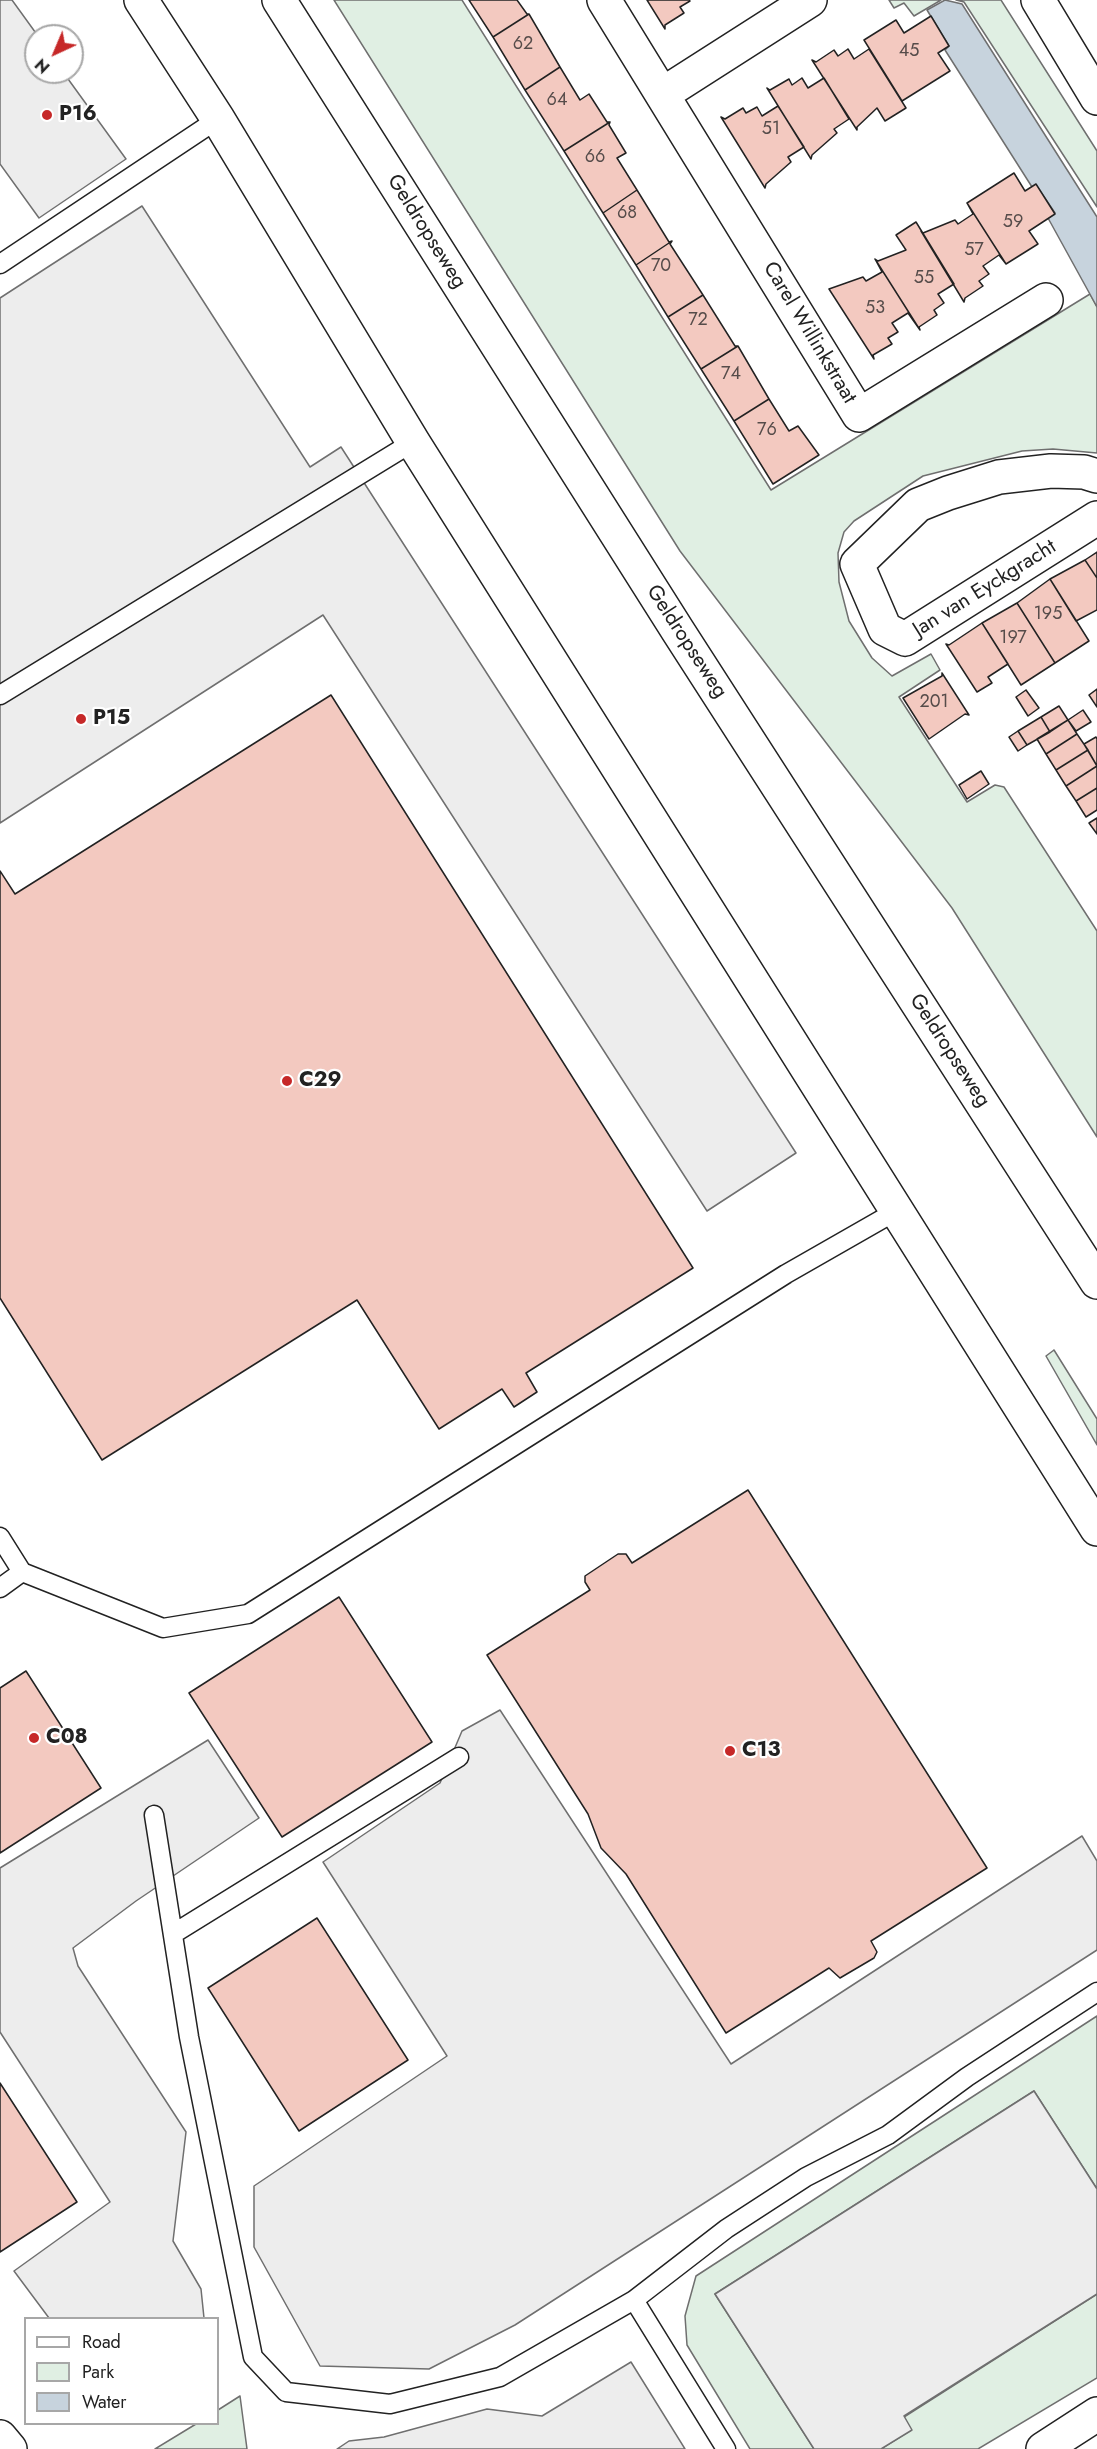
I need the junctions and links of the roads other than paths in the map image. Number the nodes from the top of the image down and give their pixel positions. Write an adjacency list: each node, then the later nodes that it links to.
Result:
1 (141, 0): 8 (street)
2 (279, 0): 16 (street, Geldropseweg)
3 (604, 0): 6 (street, Carel Willinkstraat)
4 (810, 0): 6 (street)
5 (1038, 0): 7 (street)
6 (663, 94): 10 (street, Carel Willinkstraat)
7 (1097, 98)
8 (218, 119): 9 (lane); 11 (street)
9 (0, 264)
10 (1046, 300)
11 (413, 442): 14 (lane); 15 (street)
12 (1097, 476): 13 (street, Jan van Eyckgracht)
13 (1097, 518)
14 (0, 695)
15 (898, 1210): 17 (street); 19 (lane)
16 (1097, 1282)
17 (1097, 1529)
18 (0, 1537): 19 (lane)
19 (22, 1572): 20 (lane)
20 (0, 1588)
21 (459, 1756): 23 (lane)
22 (154, 1815): 23 (lane)
23 (173, 1934): 25 (lane)
24 (1097, 1992): 25 (lane)
25 (634, 2300): 29 (lane)
26 (1097, 2414): 30 (street)
27 (0, 2437): 28 (street)
28 (10, 2449)
29 (726, 2449)
30 (1043, 2449)

